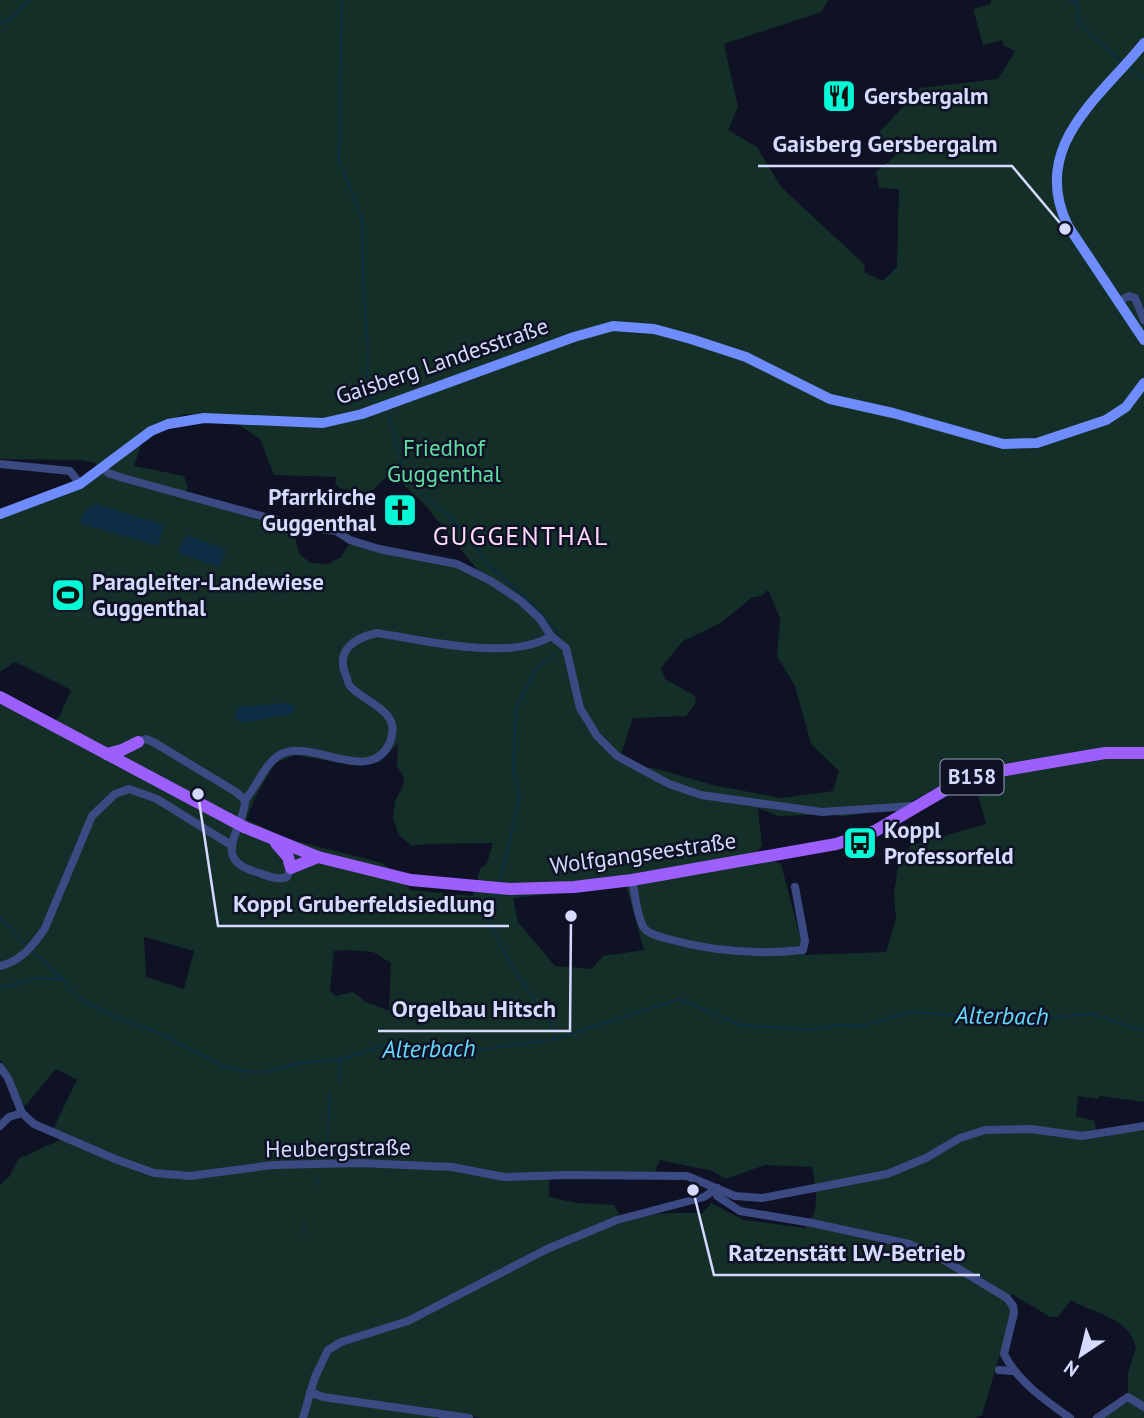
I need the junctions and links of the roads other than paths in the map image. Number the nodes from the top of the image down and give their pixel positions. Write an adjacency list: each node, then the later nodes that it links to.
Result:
1 (1144, 43): 2 (main road)
2 (1119, 301): 3 (street); 4 (main road)
3 (1144, 320)
4 (1144, 340)
5 (1144, 383): 7 (main road, Gaisberg Landesstraße)
6 (0, 464): 8 (street)
7 (104, 468): 8 (main road, Gaisberg Landesstraße); 10 (street)
8 (80, 484): 9 (main road, Gaisberg Landesstraße)
9 (0, 514)
10 (551, 636): 16 (street); 17 (street)
11 (0, 697): 14 (main road, Wolfgangseestraße / B158)
12 (138, 742): 14 (main road); 15 (main road); 16 (street)
13 (1144, 753): 17 (main road, Wolfgangseestraße / B158)
14 (107, 754): 15 (main road, Wolfgangseestraße / B158)
15 (142, 772): 18 (main road, Wolfgangseestraße / B158, bridge)
16 (245, 800): 19 (street)
17 (919, 806): 22 (main road, Wolfgangseestraße / B158)
18 (274, 840): 20 (main road, Wolfgangseestraße / B158); 21 (main road)
19 (230, 845): 21 (street); 24 (street)
20 (318, 857): 21 (main road); 22 (main road, Wolfgangseestraße / B158)
21 (291, 869)
22 (632, 880): 23 (street)
23 (795, 887)
24 (0, 966)
25 (0, 1067): 26 (street)
26 (22, 1113): 27 (street); 29 (street, Heubergstraße)
27 (0, 1126)
28 (1144, 1126): 29 (street, Heubergstraße)
29 (717, 1188): 31 (street); 32 (street)
30 (999, 1370): 31 (street)
31 (1012, 1370): 36 (street)
32 (310, 1392): 34 (street); 35 (street)
33 (1144, 1407): 37 (street)
34 (303, 1418)
35 (469, 1418)
36 (1070, 1418)
37 (1097, 1418)

